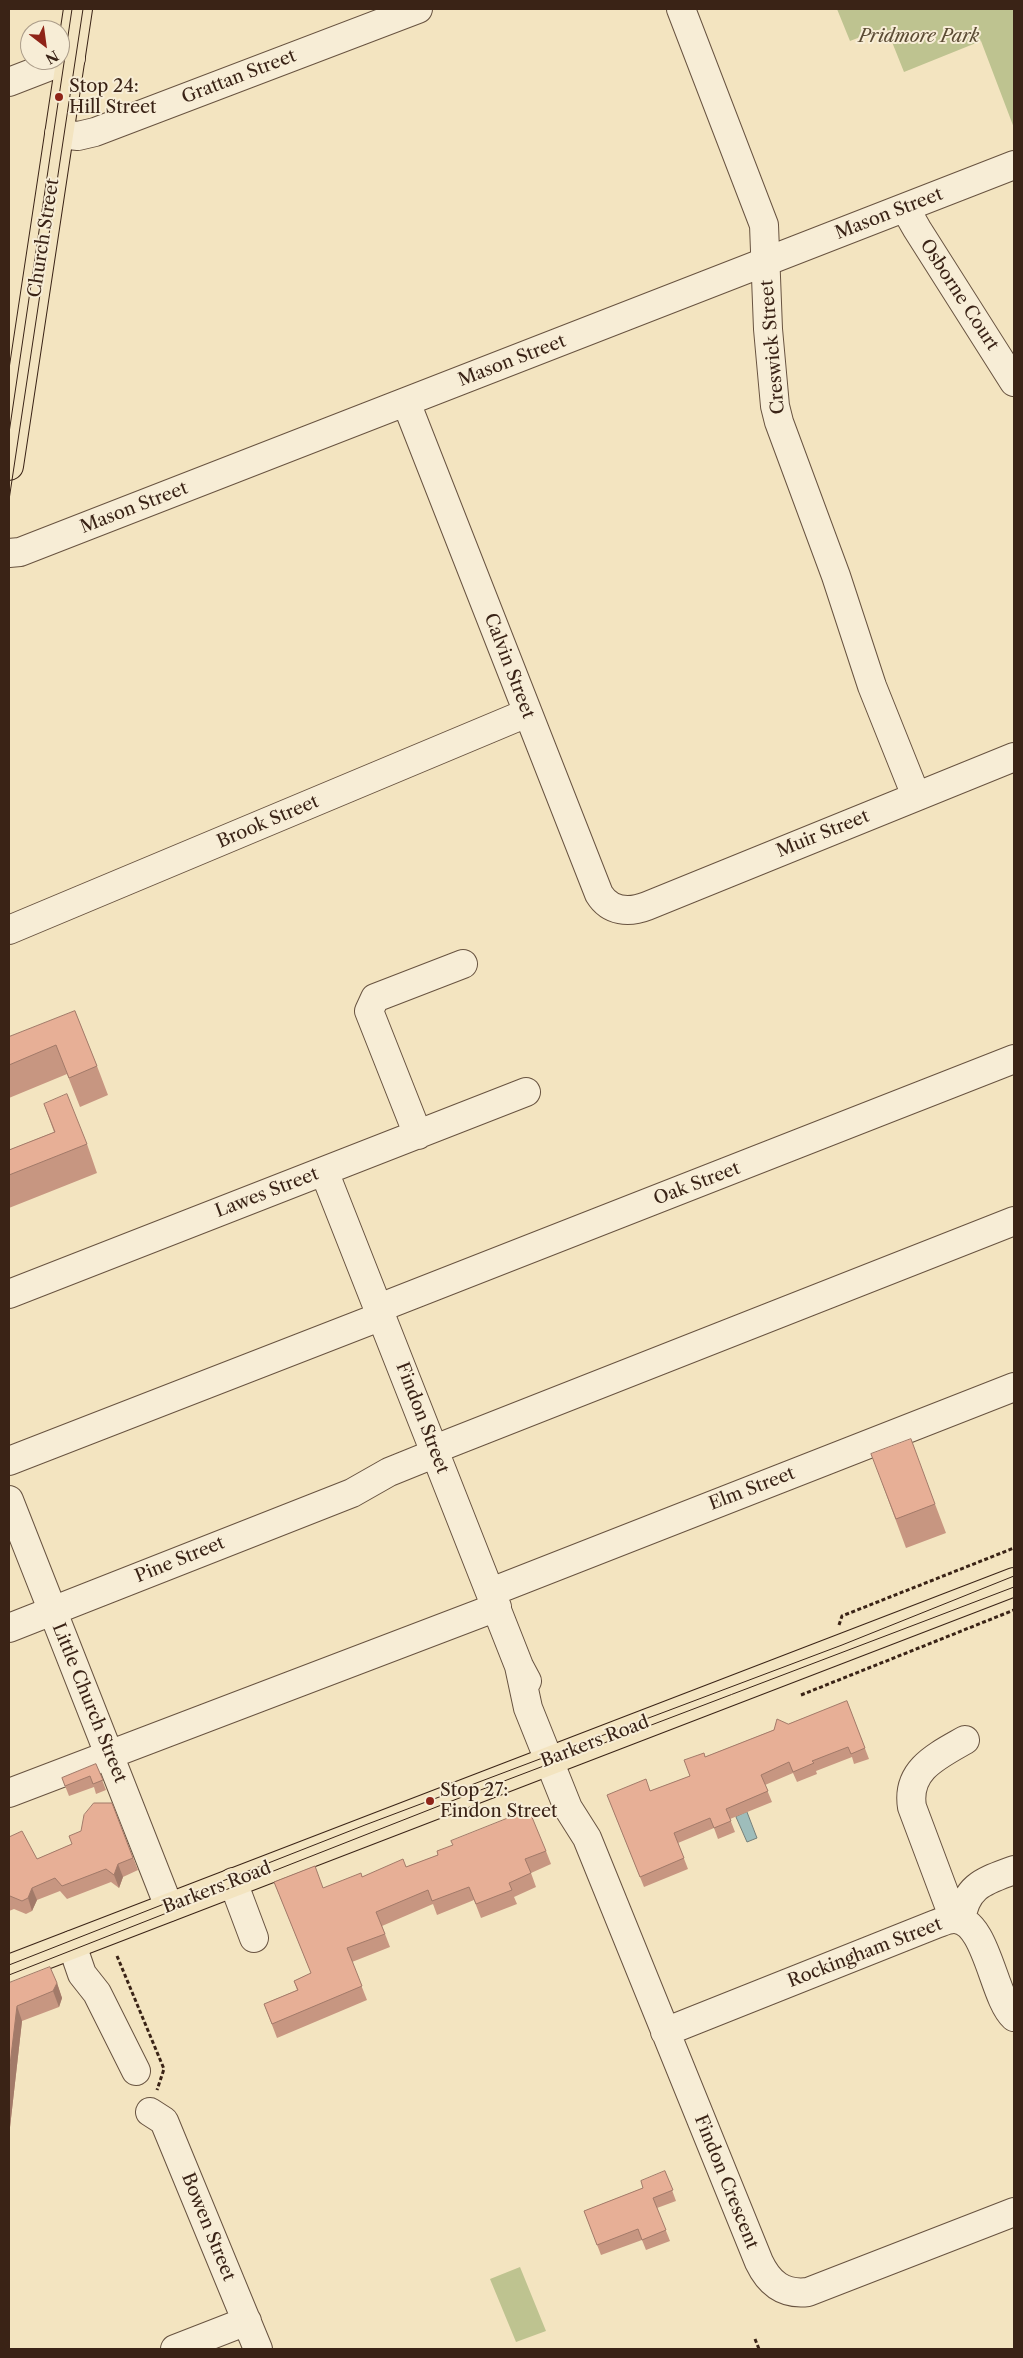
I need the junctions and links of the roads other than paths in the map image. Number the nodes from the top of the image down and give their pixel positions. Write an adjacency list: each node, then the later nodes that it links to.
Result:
1 (78, 9): 4 (main road, Church Street)
2 (418, 9): 6 (street, Grattan Street)
3 (681, 9): 9 (street, Creswick Street)
4 (71, 58): 5 (street); 6 (main road, Church Street)
5 (9, 82)
6 (59, 134): 10 (main road, Church Street)
7 (1014, 165): 8 (street, Mason Street)
8 (905, 208): 9 (street, Mason Street); 11 (street, Osborne Court)
9 (767, 263): 12 (street, Mason Street); 17 (street, Creswick Street)
10 (18, 352): 13 (main road, Church Street)
11 (1014, 382)
12 (406, 402): 14 (street, Mason Street); 15 (street, Calvin Street)
13 (9, 466)
14 (9, 553)
15 (527, 714): 18 (street, Calvin Street); 19 (street, Brook Street)
16 (1014, 757): 17 (street, Muir Street)
17 (916, 796): 18 (street, Muir Street)
18 (631, 911)
19 (9, 930)
20 (463, 964): 23 (street)
21 (1014, 1059): 27 (street, Oak Street)
22 (526, 1092): 23 (street, Lawes Street)
23 (418, 1135): 24 (street, Lawes Street)
24 (324, 1171): 26 (street, Lawes Street); 27 (street, Findon Street)
25 (1014, 1221): 29 (street, Pine Street)
26 (9, 1294)
27 (381, 1312): 29 (street, Findon Street); 30 (street, Oak Street)
28 (1014, 1387): 33 (street, Elm Street)
29 (437, 1456): 33 (street, Findon Street); 34 (street, Pine Street)
30 (9, 1461)
31 (9, 1500): 34 (street, Little Church Street)
32 (1014, 1582): 38 (main road, Barkers Road)
33 (494, 1599): 37 (street, Elm Street); 38 (street, Findon Street)
34 (53, 1611): 35 (street, Pine Street); 37 (street, Little Church Street)
35 (9, 1628)
36 (965, 1740): 43 (street)
37 (109, 1753): 39 (street, Elm Street); 42 (street, Little Church Street)
38 (555, 1757): 41 (main road, Barkers Road); 48 (street, Findon Crescent)
39 (9, 1793)
40 (1014, 1870): 43 (street)
41 (233, 1882): 42 (main road, Barkers Road); 44 (street)
42 (170, 1907): 45 (main road, Barkers Road)
43 (958, 1920): 47 (street, Rockingham Street); 48 (street, Rockingham Street)
44 (254, 1938)
45 (72, 1944): 46 (main road, Barkers Road); 49 (street)
46 (9, 1969)
47 (1014, 2017)
48 (665, 2032): 51 (street, Findon Crescent)
49 (136, 2071)
50 (150, 2112): 52 (street, Bowen Street)
51 (1014, 2212)
52 (247, 2321): 53 (street); 54 (street, Bowen Street)
53 (175, 2349)
54 (258, 2349)

